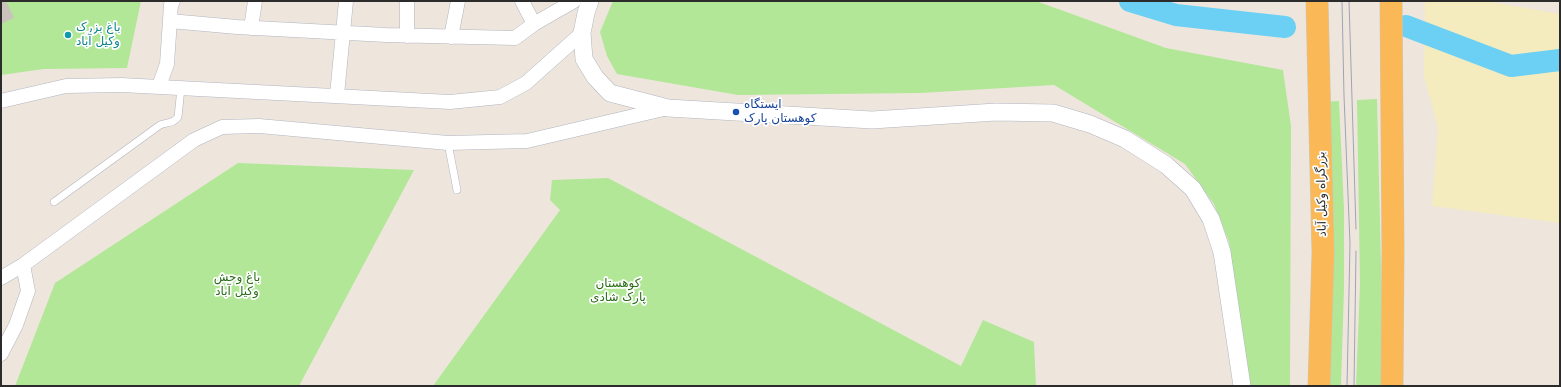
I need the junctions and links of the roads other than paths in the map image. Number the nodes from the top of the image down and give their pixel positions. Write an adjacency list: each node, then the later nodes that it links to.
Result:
1 (173, 1): 11 (street)
2 (255, 1): 13 (street)
3 (346, 1): 14 (street)
4 (407, 1): 16 (street)
5 (458, 1): 17 (street)
6 (522, 1): 12 (street)
7 (574, 1): 12 (street)
8 (590, 1): 15 (street)
9 (1317, 1): 30 (highway, بزرگراه وکیل آباد)
10 (1391, 1): 31 (highway)
11 (170, 21): 13 (street); 18 (street)
12 (534, 24): 17 (street)
13 (252, 28): 14 (street)
14 (342, 33): 16 (street); 20 (street)
15 (582, 33): 20 (street); 22 (street)
16 (406, 36): 17 (street)
17 (451, 37)
18 (159, 86): 19 (street); 21 (street)
19 (181, 88): 20 (street); 25 (lane)
20 (337, 95)
21 (1, 101)
22 (668, 108): 23 (street); 29 (street)
23 (448, 143): 24 (lane); 26 (street)
24 (457, 190)
25 (54, 202)
26 (22, 265): 27 (street); 28 (street)
27 (1, 278)
28 (1, 354)
29 (1242, 386)
30 (1320, 386)
31 (1392, 386)

